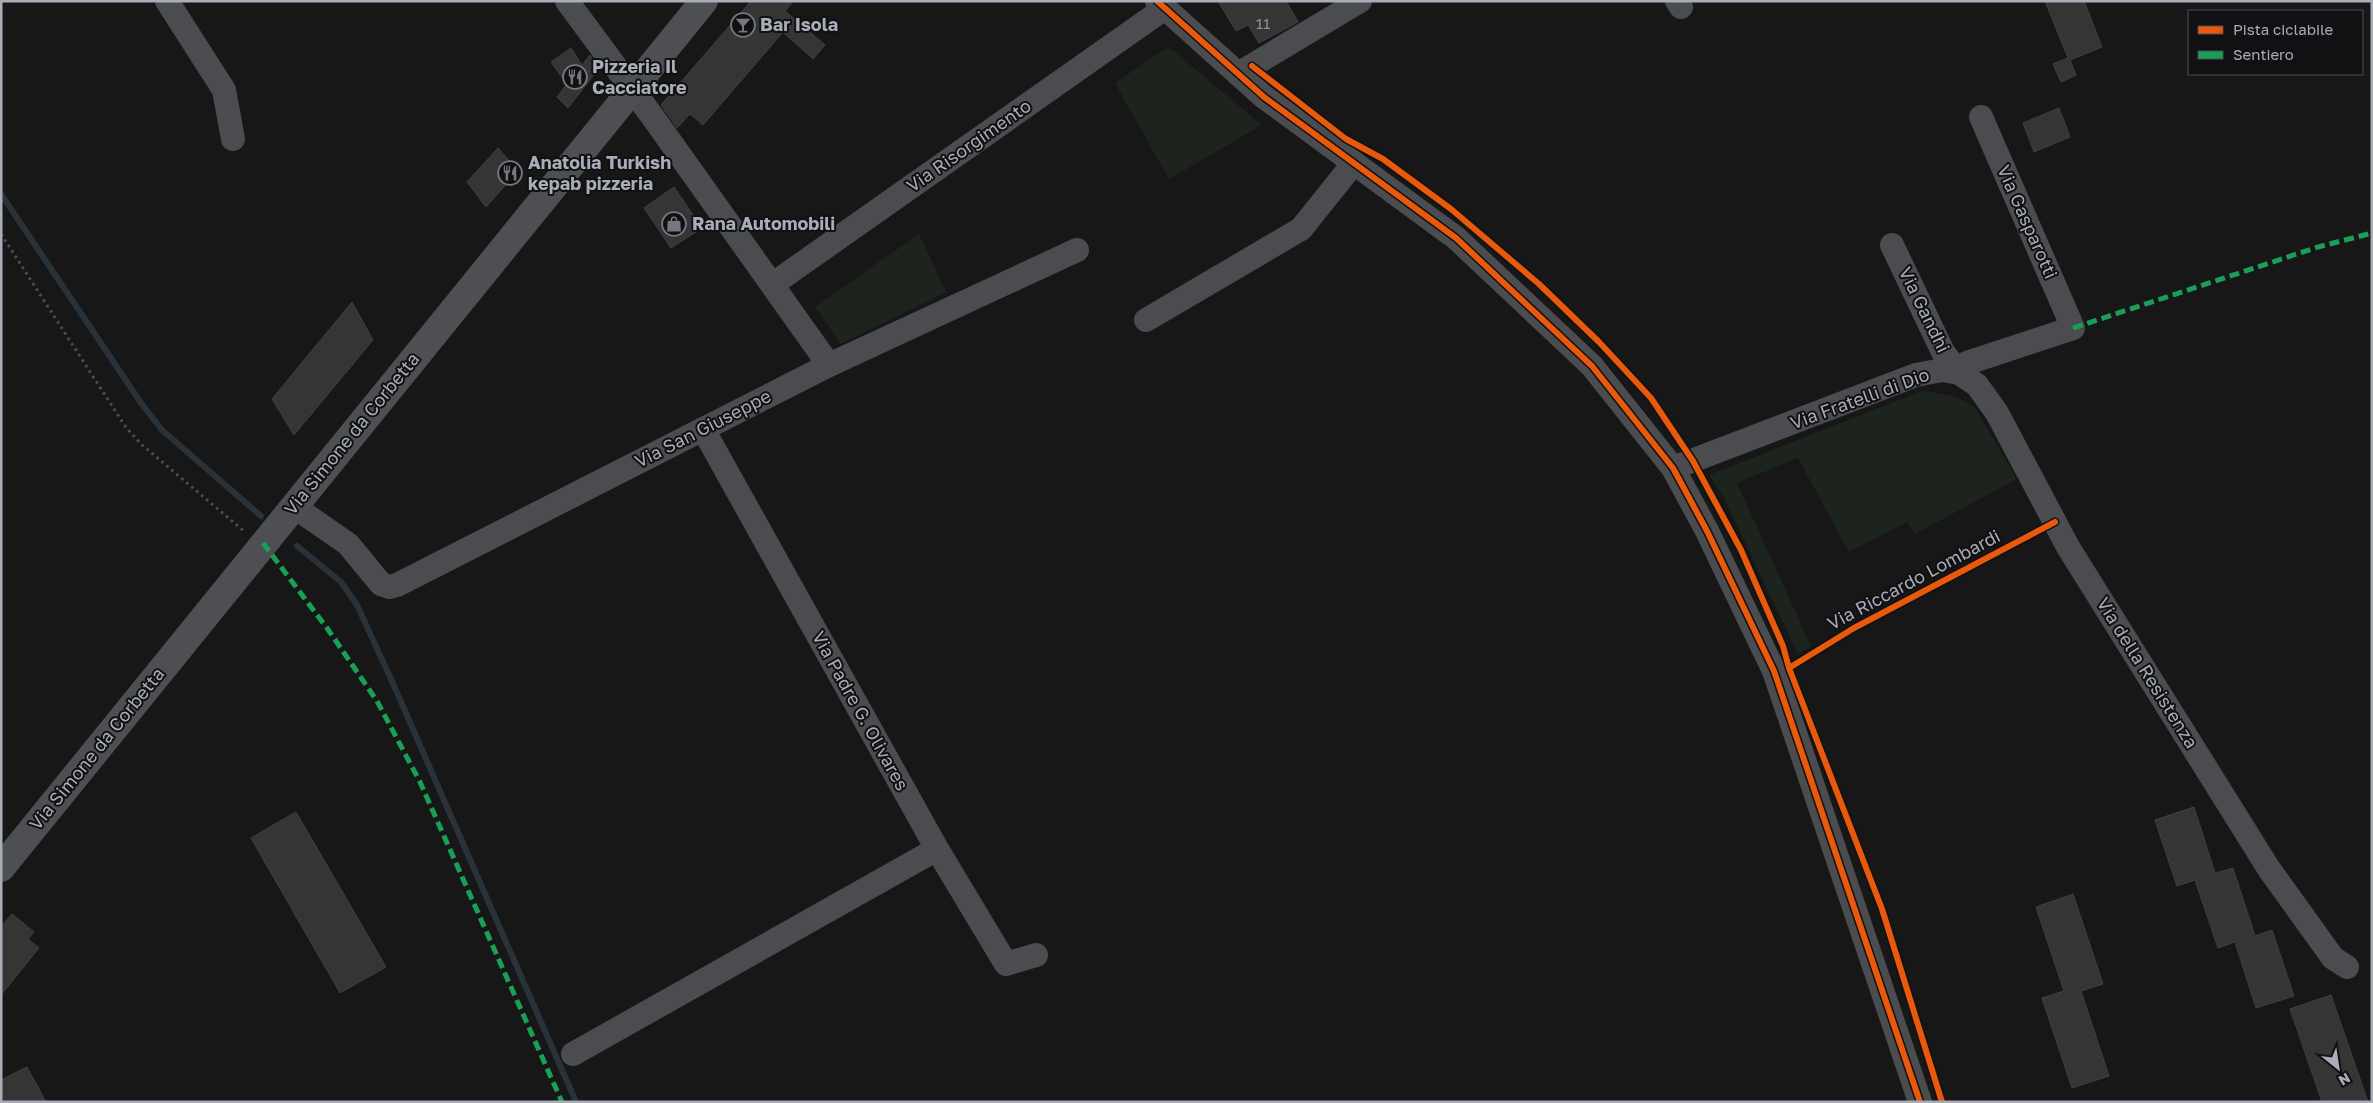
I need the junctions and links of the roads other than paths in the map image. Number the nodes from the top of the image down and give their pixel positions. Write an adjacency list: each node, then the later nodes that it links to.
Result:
1 (166, 1): 9 (street)
2 (567, 1): 7 (street)
3 (704, 1): 7 (main road, Via Simone da Corbetta)
4 (1360, 1): 6 (street)
5 (1161, 5): 6 (street); 13 (street, Via Risorgimento)
6 (1238, 74): 10 (street)
7 (633, 90): 13 (street); 19 (main road, Via Simone da Corbetta)
8 (1981, 116): 16 (street, Via Gasparotti)
9 (233, 139)
10 (1353, 164): 14 (street); 18 (street)
11 (1892, 245): 16 (street, Via Gandhi)
12 (1077, 250): 15 (street, Via San Giuseppe)
13 (773, 284): 15 (street)
14 (1146, 320)
15 (829, 365): 17 (street, Via San Giuseppe)
16 (1959, 373): 18 (street, Via Fratelli di Dio); 23 (street, Via della Resistenza)
17 (703, 429): 19 (street, Via San Giuseppe); 20 (street, Via Padre G. Olivares)
18 (1672, 468): 25 (street)
19 (293, 506): 21 (main road, Via Simone da Corbetta)
20 (937, 849): 22 (street, Via Padre G. Olivares); 24 (street)
21 (1, 868)
22 (1036, 955)
23 (2347, 967)
24 (573, 1054)
25 (1920, 1102)

